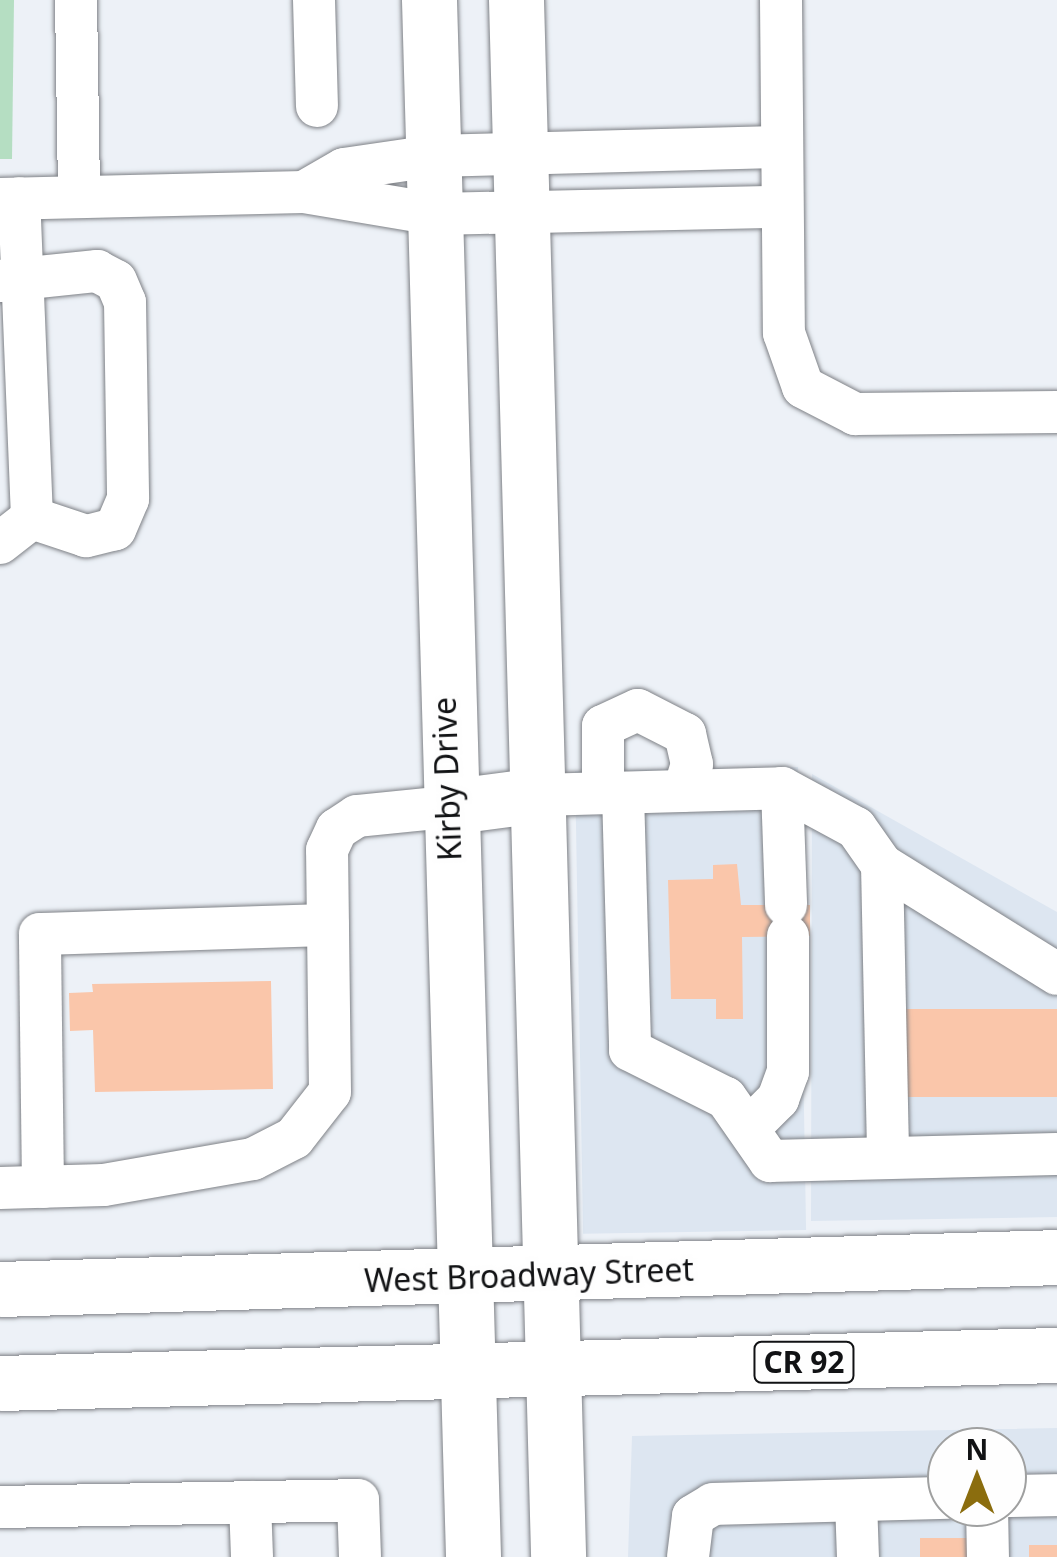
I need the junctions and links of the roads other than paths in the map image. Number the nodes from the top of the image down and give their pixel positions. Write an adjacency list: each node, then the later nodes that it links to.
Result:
1 (76, 0): 11 (street)
2 (314, 0): 6 (street)
3 (429, 0): 9 (main road, Kirby Drive)
4 (516, 0): 8 (main road)
5 (780, 0): 7 (street)
6 (317, 106)
7 (777, 146): 8 (street); 13 (street)
8 (522, 152): 9 (street); 15 (main road)
9 (434, 156): 10 (street); 14 (main road, Kirby Drive)
10 (304, 192): 11 (street); 14 (street)
11 (79, 197): 12 (street)
12 (10, 198): 16 (street)
13 (780, 207): 15 (street); 17 (street)
14 (435, 214): 15 (street); 23 (main road, Kirby Drive)
15 (524, 214): 22 (main road)
16 (11, 279): 18 (street); 18 (street)
17 (1057, 412)
18 (16, 530)
19 (782, 788): 20 (street); 24 (street); 27 (street)
20 (684, 790): 21 (street); 21 (street)
21 (613, 793): 22 (street); 27 (street)
22 (538, 795): 23 (main road); 33 (main road)
23 (448, 807): 25 (street); 34 (main road, Kirby Drive)
24 (882, 865): 26 (street); 29 (street)
25 (328, 925): 30 (street); 30 (street)
26 (1057, 974)
27 (750, 1127): 29 (street)
28 (1057, 1154): 29 (street)
29 (888, 1158)
30 (42, 1187): 31 (street)
31 (0, 1188)
32 (1057, 1258): 33 (main road, West Broadway Street)
33 (548, 1275): 34 (main road, West Broadway Street); 37 (main road)
34 (464, 1276): 35 (main road, West Broadway Street); 38 (main road, Kirby Drive)
35 (0, 1288)
36 (1057, 1355): 37 (main road, CR 92)
37 (552, 1369): 38 (main road, CR 92); 50 (main road)
38 (468, 1372): 39 (main road, CR 92); 49 (main road, Kirby Drive)
39 (0, 1383)
40 (1057, 1495): 41 (street)
41 (1027, 1496)
42 (927, 1498): 43 (street)
43 (856, 1500): 51 (street); 52 (street)
44 (250, 1502): 45 (street); 47 (street); 48 (street)
45 (0, 1507)
46 (987, 1527): 53 (street)
47 (252, 1557)
48 (360, 1557)
49 (473, 1557)
50 (558, 1557)
51 (688, 1557)
52 (858, 1557)
53 (988, 1557)

